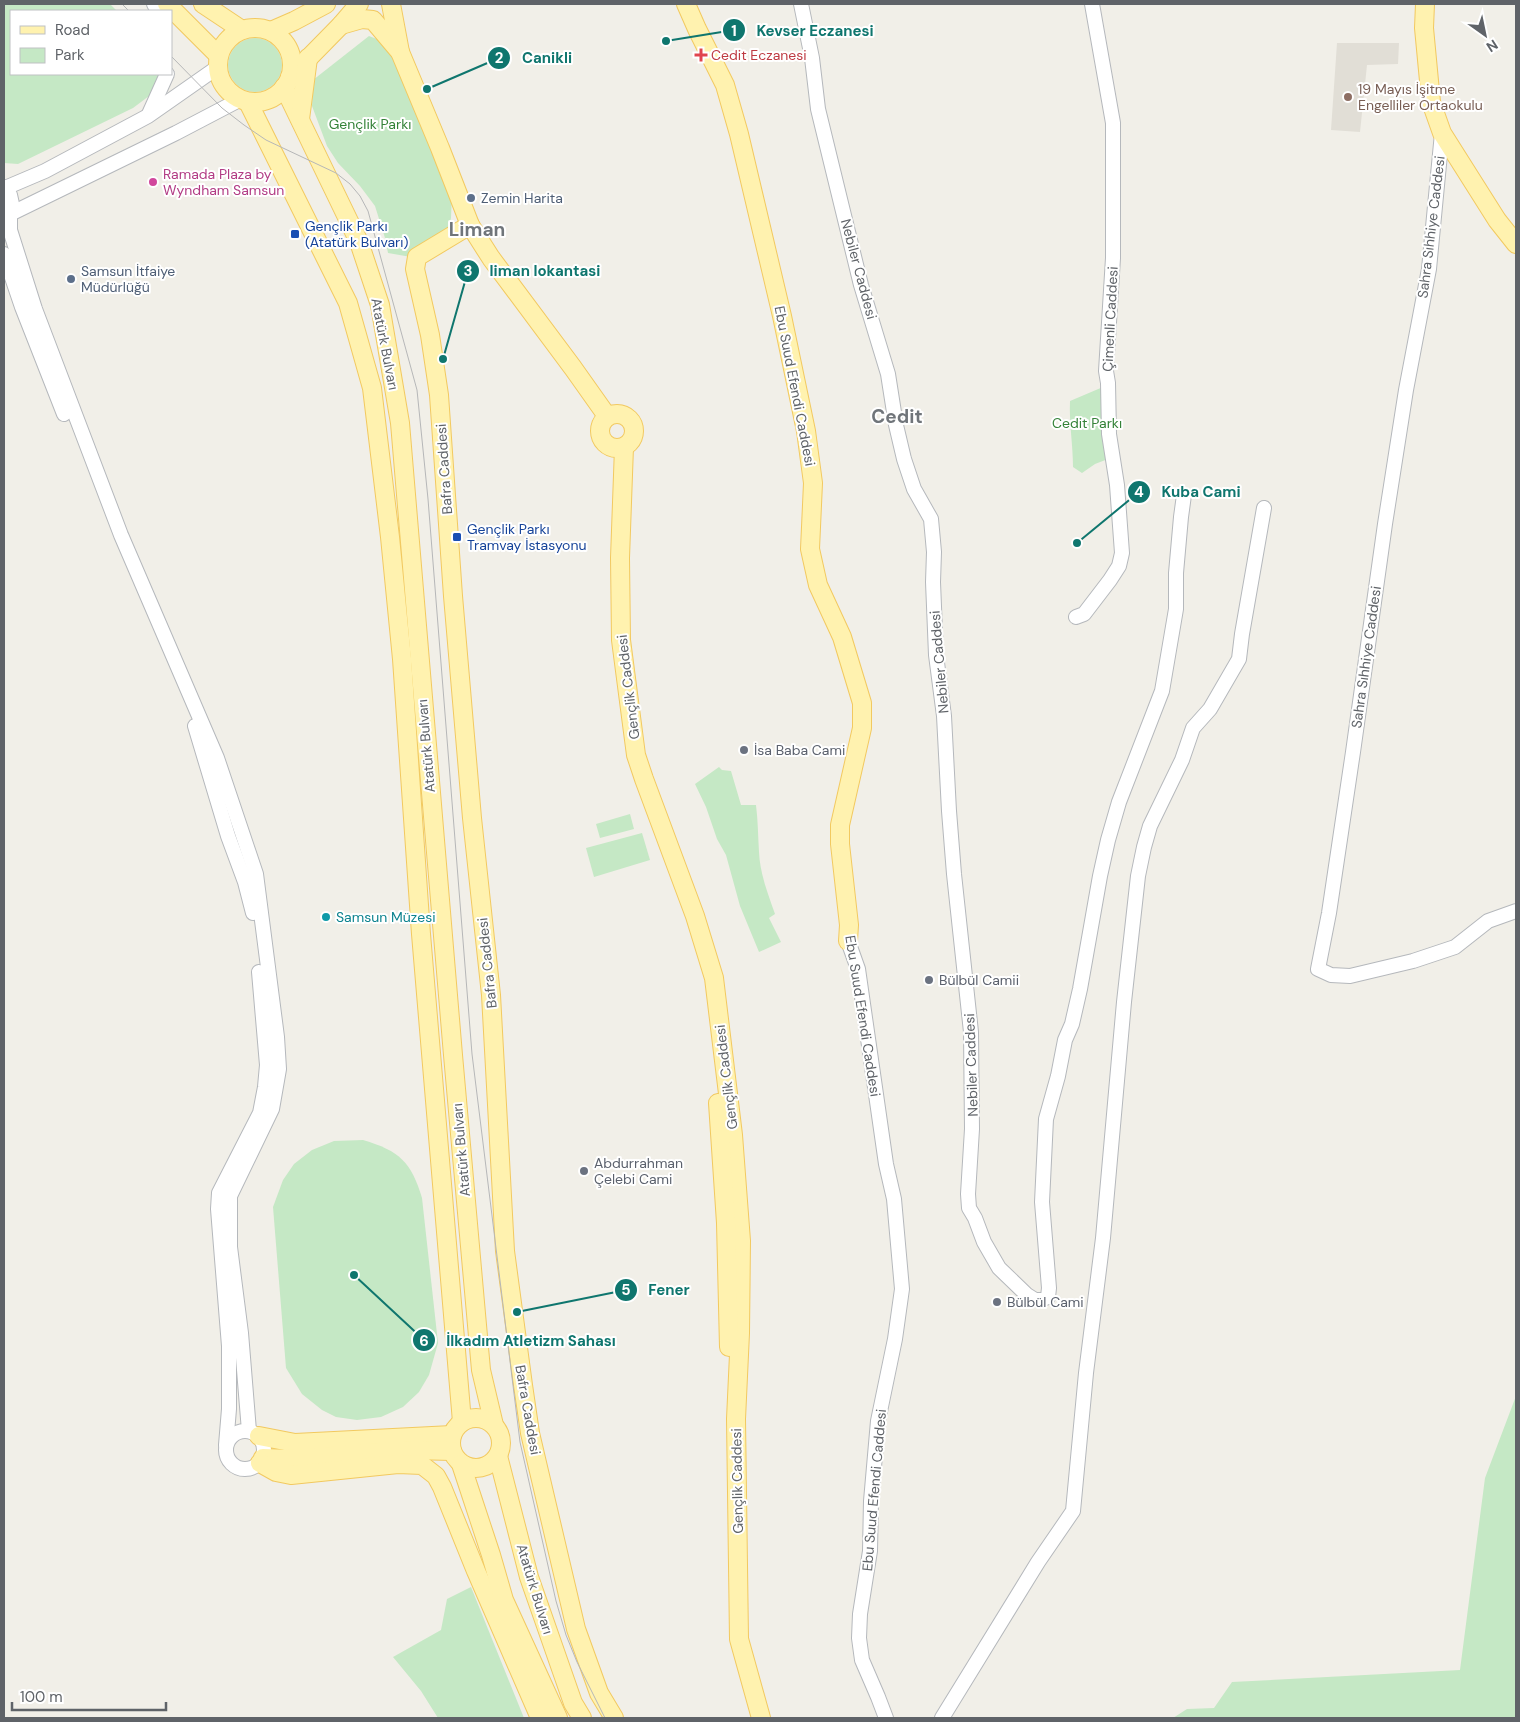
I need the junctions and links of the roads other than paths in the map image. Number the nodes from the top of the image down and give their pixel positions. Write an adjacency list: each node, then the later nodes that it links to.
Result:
1 (167, 4): 15 (main road)
2 (203, 4): 11 (main road)
3 (326, 4): 12 (main road)
4 (359, 4): 10 (main road)
5 (391, 4): 13 (main road)
6 (686, 4): 33 (main road, Ebu Suud Efendi Caddesi)
7 (800, 4): 29 (street, Nebiler Caddesi)
8 (1092, 4): 31 (street, Çimenli Caddesi)
9 (1425, 4): 21 (main road)
10 (341, 25): 13 (main road); 14 (main road)
11 (242, 30): 12 (main road); 15 (main road)
12 (270, 31): 17 (main road)
13 (400, 52): 24 (main road)
14 (308, 58): 17 (main road); 20 (main road)
15 (218, 61): 18 (main road); 19 (street)
16 (167, 75): 19 (street)
17 (287, 82): 18 (main road); 20 (main road, Atatürk Bulvarı)
18 (245, 100): 23 (street); 36 (main road, Atatürk Bulvarı)
19 (148, 116): 22 (street)
20 (300, 119): 34 (main road, Atatürk Bulvarı)
21 (1442, 132): 25 (main road); 32 (street, Sahra Sıhhiye Caddesi)
22 (4, 188): 23 (street)
23 (7, 216): 35 (street)
24 (470, 225): 27 (main road); 45 (main road, Bafra Caddesi)
25 (1516, 244)
26 (4, 254): 37 (street)
27 (607, 416): 28 (main road); 28 (main road)
28 (618, 447): 46 (main road, Gençlik Caddesi); 47 (main road, Gençlik Caddesi)
29 (1184, 495)
30 (1264, 508): 49 (street)
31 (1076, 616)
32 (1516, 911)
33 (848, 941): 48 (street, Ebu Suud Efendi Caddesi)
34 (494, 1425): 36 (main road); 39 (main road, Atatürk Bulvarı)
35 (254, 1434): 36 (main road); 37 (street); 40 (street)
36 (457, 1443): 38 (main road); 39 (main road); 41 (main road, Atatürk Bulvarı)
37 (226, 1444): 40 (street)
38 (412, 1450): 40 (main road); 41 (main road)
39 (498, 1456): 44 (main road, Atatürk Bulvarı)
40 (261, 1460): 42 (main road)
41 (504, 1600): 43 (main road, Atatürk Bulvarı)
42 (540, 1718)
43 (558, 1718)
44 (582, 1718)
45 (614, 1718)
46 (755, 1718)
47 (761, 1718)
48 (886, 1718)
49 (942, 1718)

